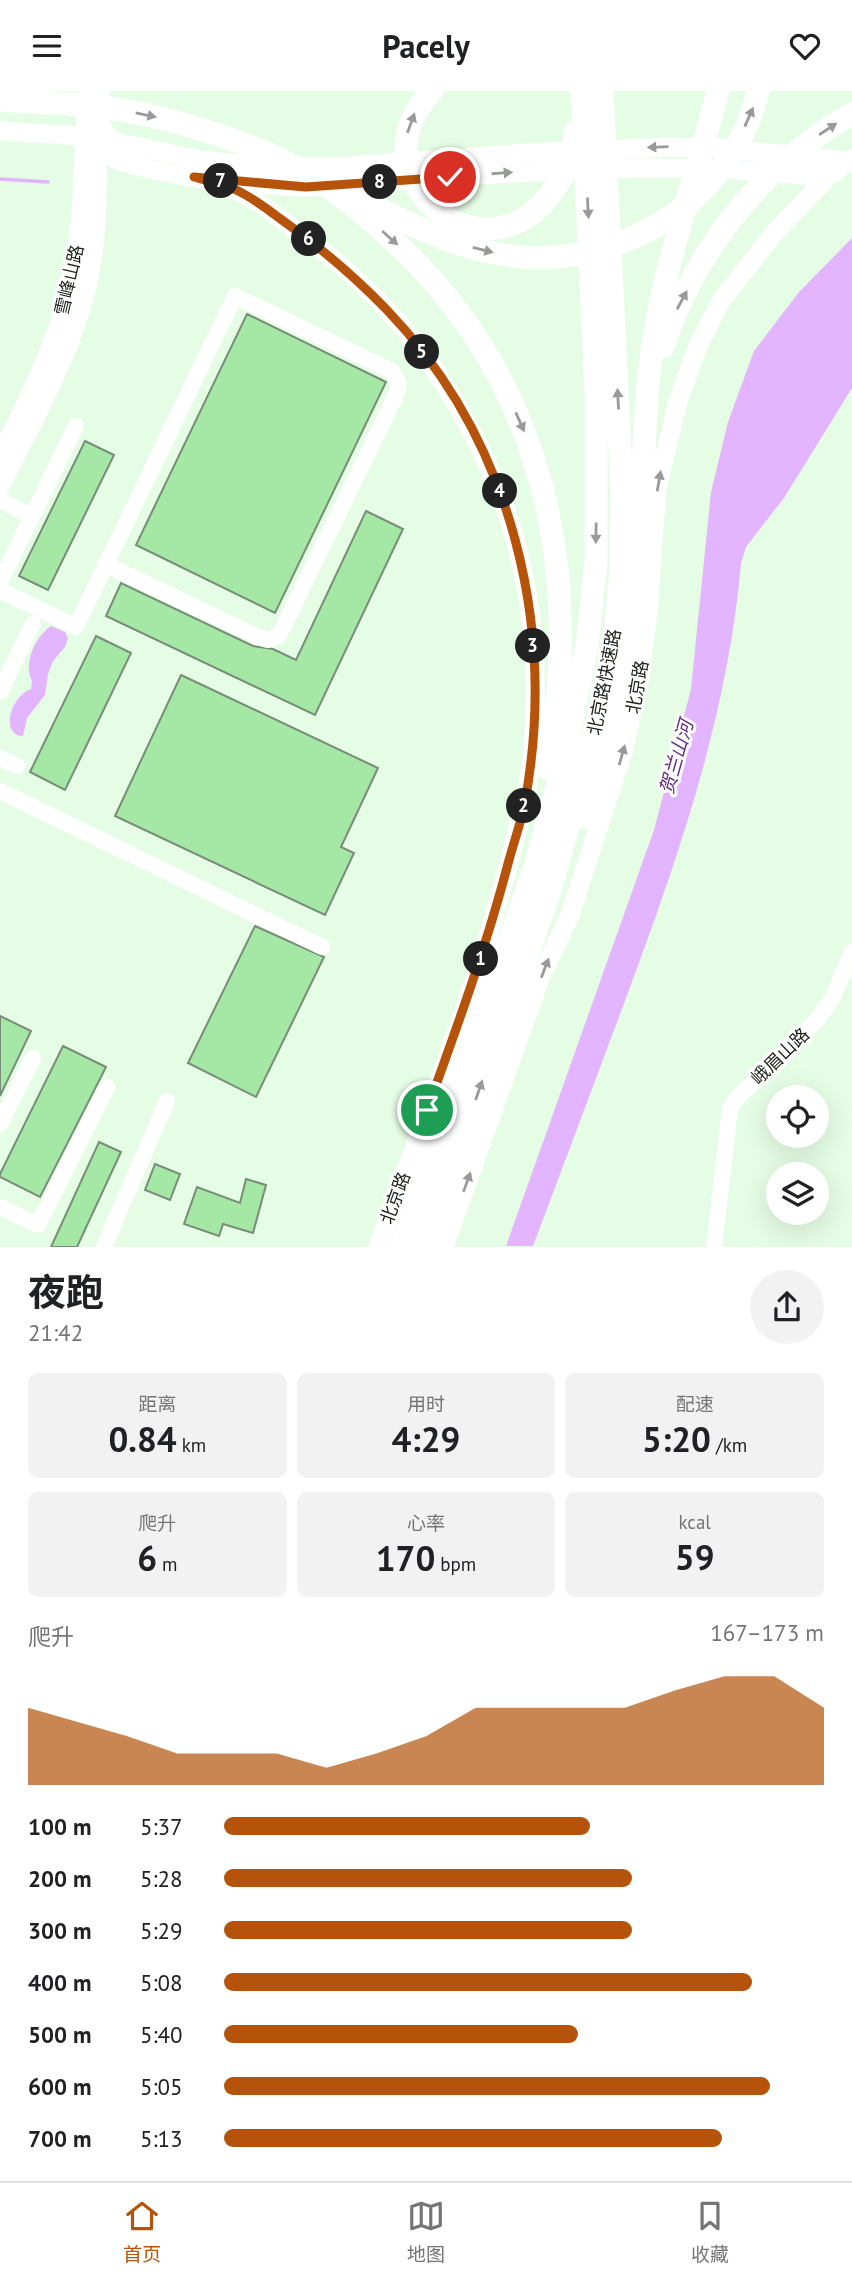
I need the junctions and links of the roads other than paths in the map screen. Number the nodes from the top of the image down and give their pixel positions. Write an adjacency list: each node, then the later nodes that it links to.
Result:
1 (88, 91): 10 (main road, 雪峰山路)
2 (101, 91): 10 (main road)
3 (432, 91): 4 (highway, one-way to 3)
4 (581, 91): 33 (highway, 北京路快速路, one-way to 33)
5 (602, 91): 28 (highway, 北京路快速路, one-way to 5)
6 (718, 91): 20 (highway)
7 (758, 91): 15 (highway, one-way to 7)
8 (0, 100): 15 (highway, one-way to 15)
9 (852, 114): 20 (highway, one-way to 9)
10 (92, 116): 12 (main road); 13 (main road, 雪峰山路); 14 (main road, one-way to 10)
11 (0, 131): 12 (main road)
12 (26, 133): 13 (main road); 13 (main road)
13 (91, 157): 16 (main road); 19 (main road, 雪峰山路); 21 (main road, 雪峰山路)
14 (850, 160): 17 (main road, 北京路)
15 (309, 174): 33 (highway, one-way to 33)
16 (194, 177): 17 (main road, one-way to 17); 42 (main road, 北京路)
17 (827, 178): 45 (main road, 北京路, one-way to 17)
18 (76, 426): 23 (street)
19 (0, 457)
20 (642, 460): 28 (highway)
21 (0, 488)
22 (0, 500): 23 (street)
23 (32, 517): 25 (street)
24 (105, 564): 24 (street); 26 (street)
25 (0, 582)
26 (0, 590)
27 (33, 624): 29 (street)
28 (621, 645): 44 (highway, one-way to 28)
29 (0, 692)
30 (0, 758): 31 (street)
31 (16, 766)
32 (0, 791): 34 (street)
33 (510, 938): 43 (highway, 北京路快速路)
34 (321, 947)
35 (852, 952): 46 (street, 峨眉山路)
36 (33, 1058): 39 (street)
37 (107, 1087): 40 (street)
38 (167, 1101): 41 (street)
39 (0, 1124)
40 (0, 1207)
41 (104, 1247)
42 (378, 1247)
43 (401, 1247)
44 (424, 1247)
45 (444, 1247)
46 (714, 1247)

